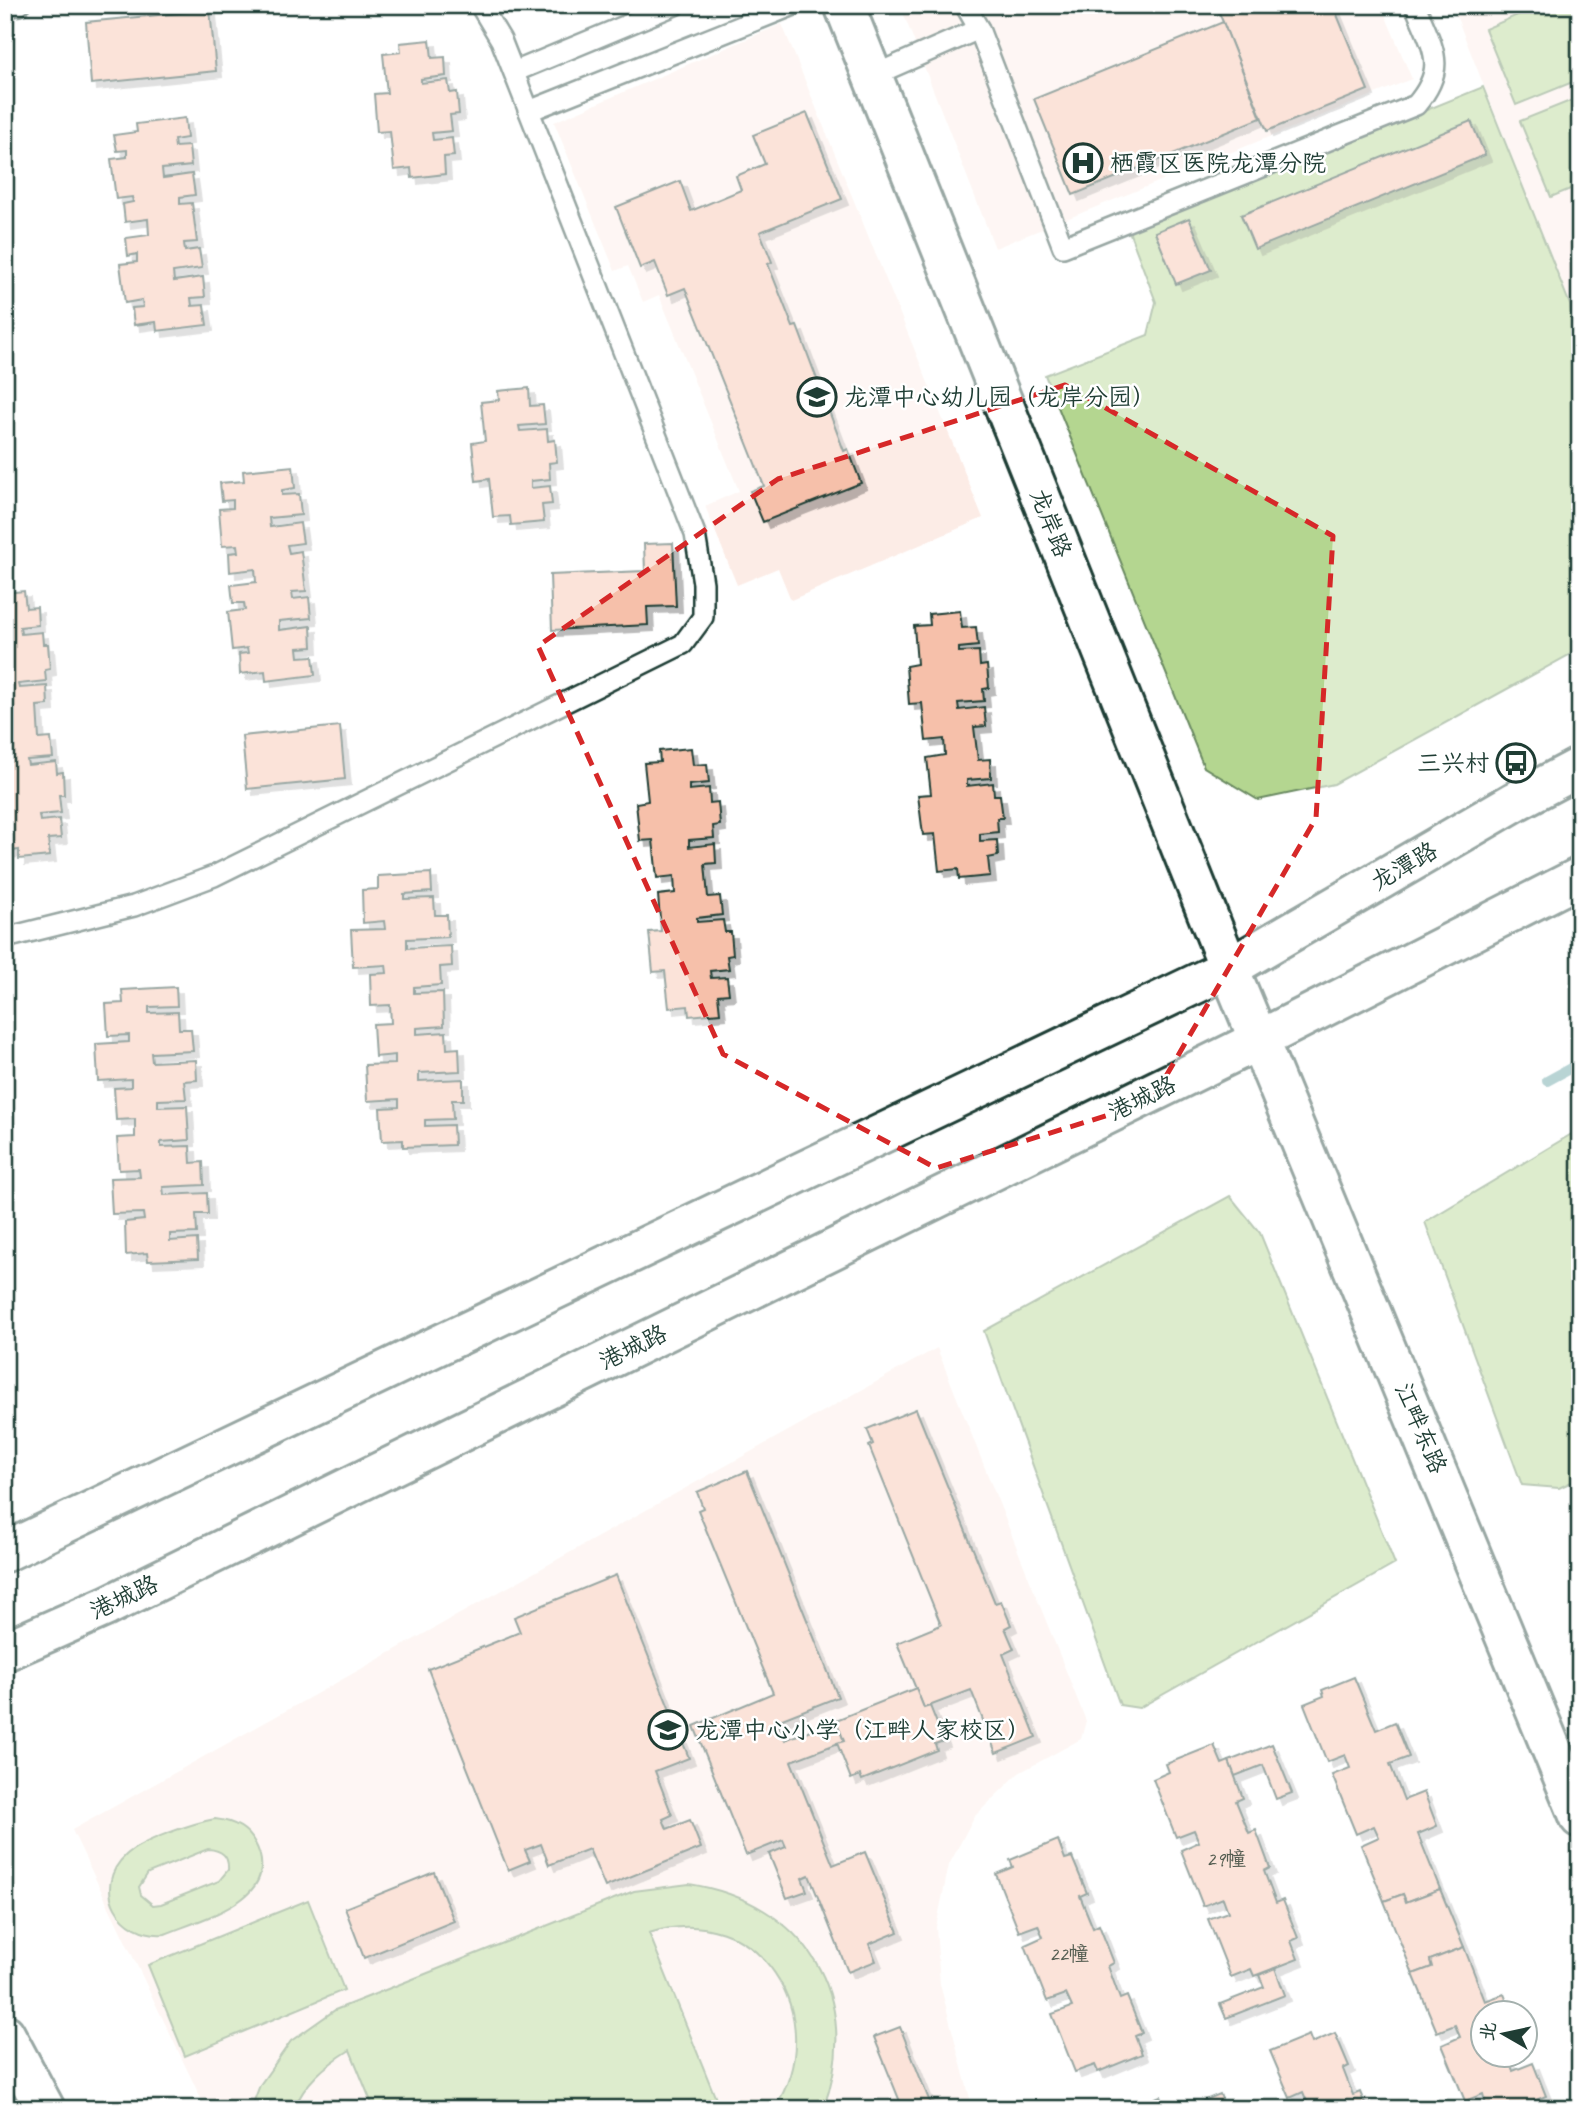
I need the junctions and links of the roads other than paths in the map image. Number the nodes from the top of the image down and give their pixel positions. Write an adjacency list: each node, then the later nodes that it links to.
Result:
1 (19, 5): 8 (lane)
2 (480, 5): 10 (lane)
3 (675, 5): 10 (lane)
4 (794, 5): 12 (lane)
5 (844, 5): 11 (main road, 龙岸路)
6 (965, 5): 9 (lane)
7 (1415, 5): 9 (lane)
8 (5, 6)
9 (979, 29): 11 (lane)
10 (514, 72): 12 (lane)
11 (872, 76): 16 (main road, 龙岸路)
12 (529, 111): 15 (lane)
13 (1580, 767): 16 (main road, 龙潭路)
14 (1580, 877): 17 (main road)
15 (5, 938)
16 (1229, 968): 17 (main road, 龙岸路); 18 (main road)
17 (1259, 1040): 19 (main road, 港城路); 20 (main road, 江畔东路)
18 (5, 1552)
19 (5, 1651)
20 (1580, 1818)
21 (5, 2034): 22 (main road)
22 (45, 2109)

